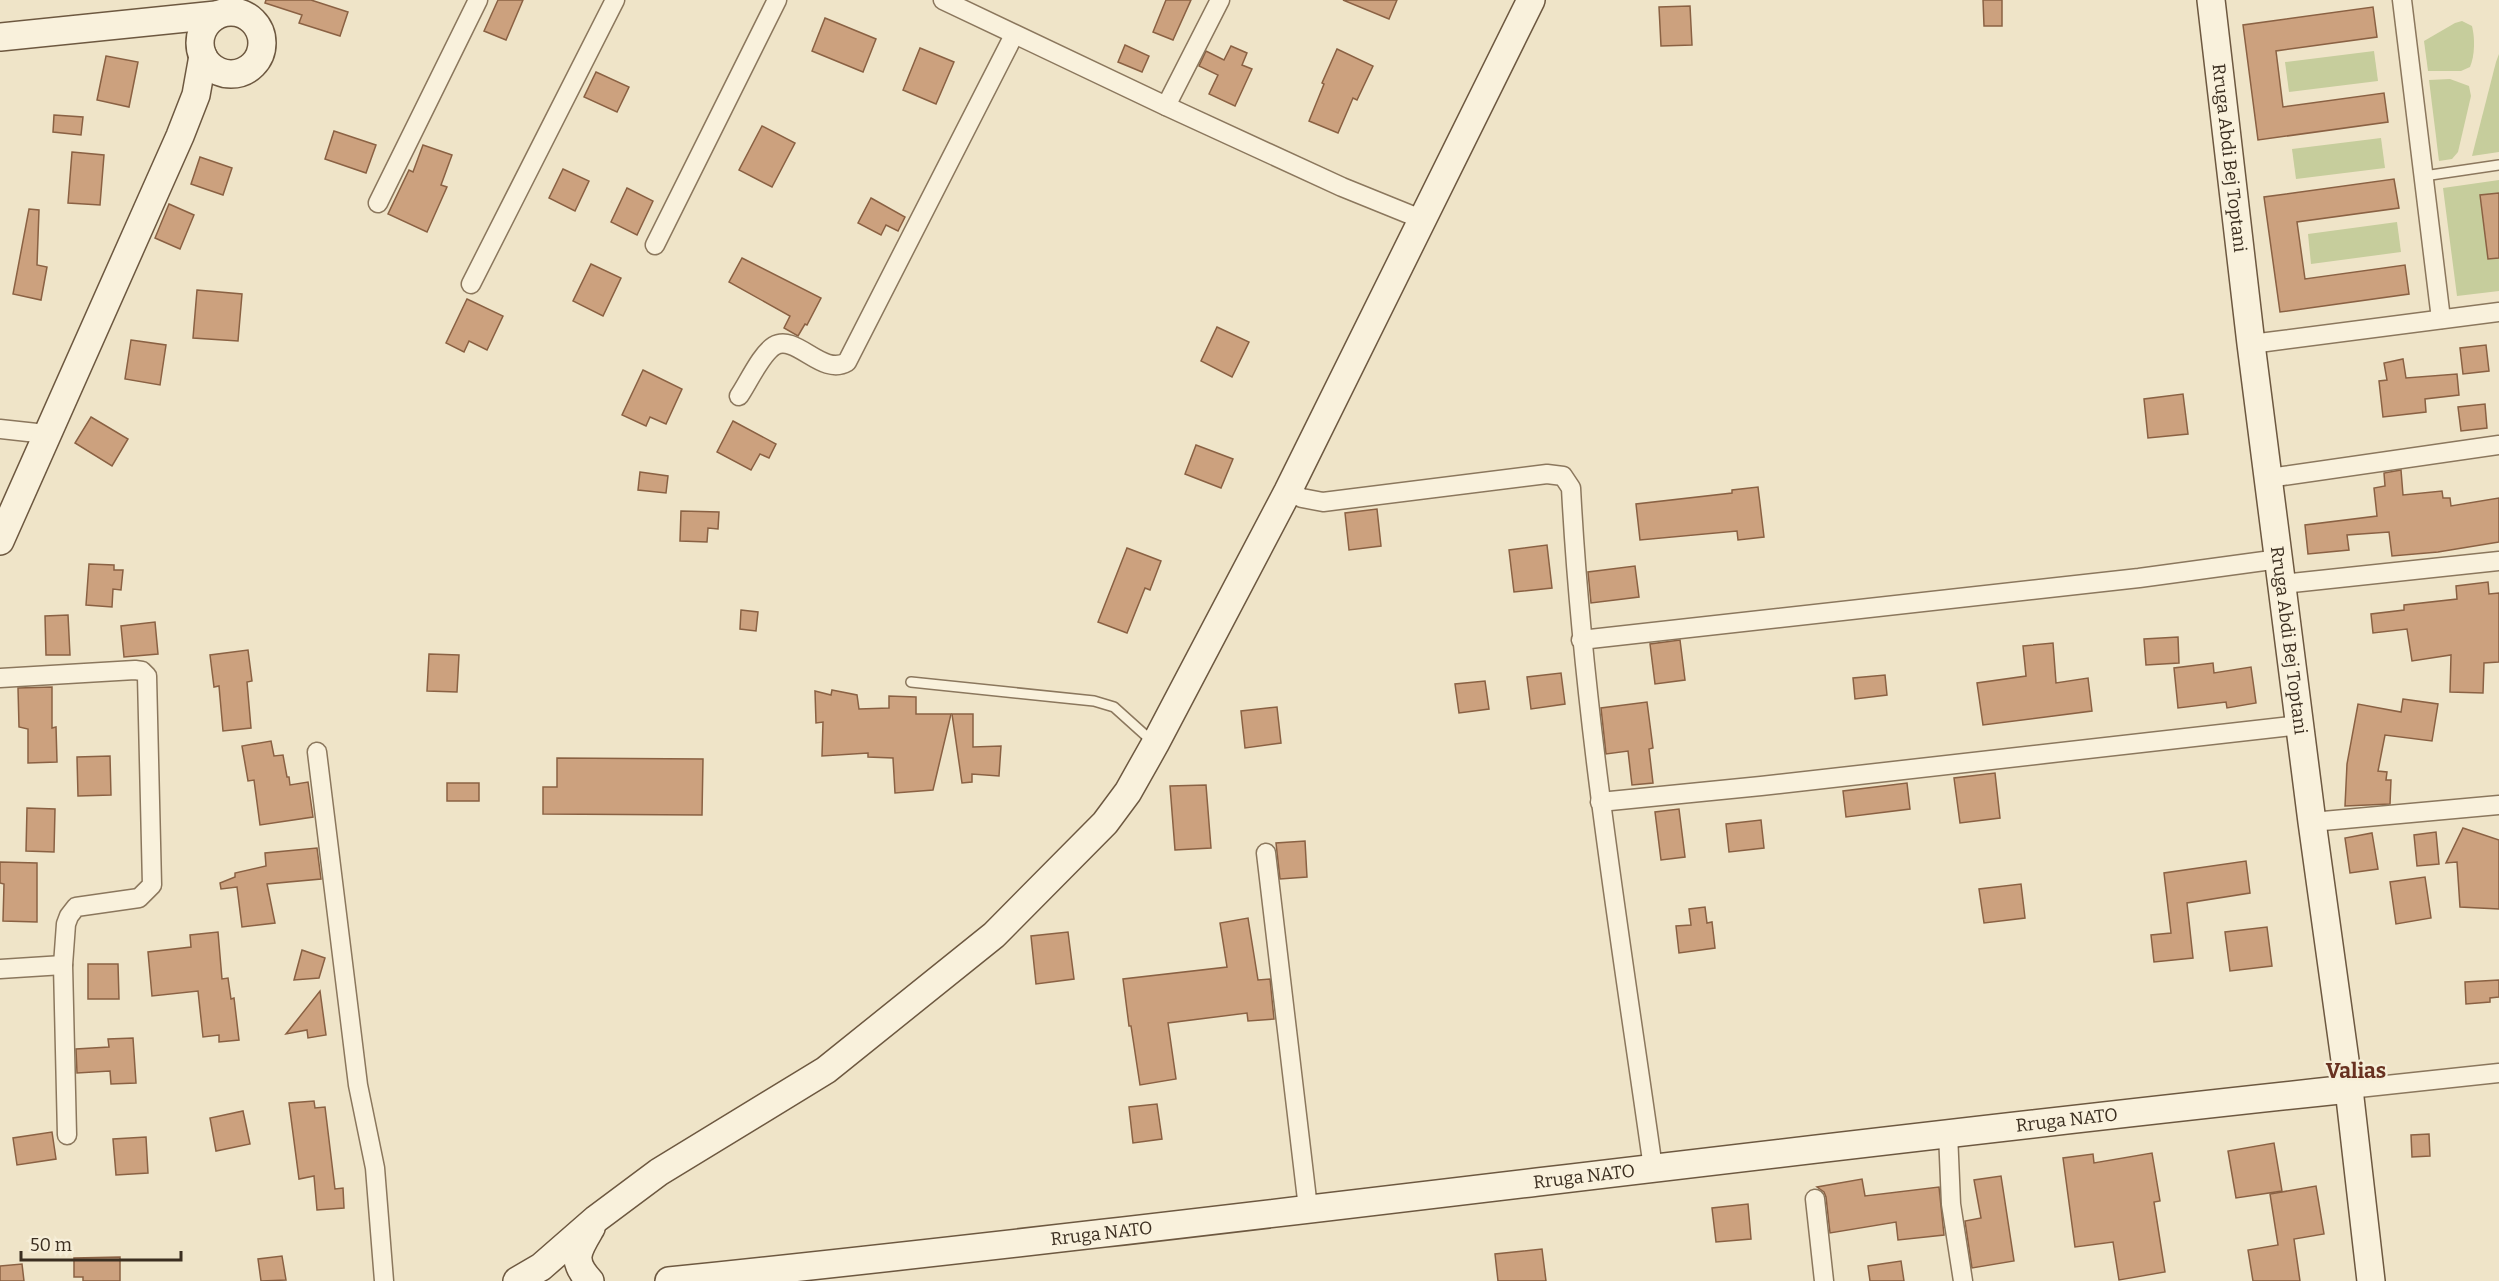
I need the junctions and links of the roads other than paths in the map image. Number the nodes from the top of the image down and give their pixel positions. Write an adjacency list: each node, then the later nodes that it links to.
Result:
1 (478, 0): 19 (street)
2 (615, 0): 22 (street)
3 (777, 0): 21 (street)
4 (943, 0): 11 (street)
5 (1220, 0): 15 (street)
6 (1531, 0): 20 (street)
7 (2211, 0): 25 (street, Rruga Abdi Bej Toptani)
8 (2402, 0): 18 (street)
9 (236, 10): 10 (street); 13 (street); 14 (street)
10 (156, 22): 12 (street); 13 (street)
11 (1014, 35): 15 (street); 26 (street)
12 (0, 37)
13 (201, 48): 14 (street); 16 (street)
14 (243, 71): 16 (street)
15 (1166, 106): 20 (street)
16 (180, 136): 28 (street)
17 (2499, 165): 18 (lane)
18 (2424, 176): 24 (street)
19 (378, 203)
20 (1421, 219): 31 (street)
21 (655, 245)
22 (471, 284)
23 (2499, 312): 24 (street)
24 (2440, 320): 25 (street)
25 (2251, 344): 30 (street, Rruga Abdi Bej Toptani)
26 (739, 396)
27 (0, 429): 28 (street)
28 (46, 434): 32 (street)
29 (2499, 445): 30 (street)
30 (2269, 478): 35 (street, Rruga Abdi Bej Toptani)
31 (1288, 491): 36 (street); 40 (street)
32 (8, 503): 33 (street)
33 (0, 541)
34 (2499, 561): 35 (street)
35 (2280, 572): 36 (street); 39 (street, Rruga Abdi Bej Toptani)
36 (1581, 640): 42 (street)
37 (0, 678): 46 (street)
38 (911, 682): 40 (lane)
39 (2300, 725): 42 (street); 44 (street, Rruga Abdi Bej Toptani)
40 (1155, 744): 55 (street)
41 (317, 752): 56 (street)
42 (1599, 801): 52 (street)
43 (2499, 805): 44 (street)
44 (2312, 822): 49 (street, Rruga Abdi Bej Toptani)
45 (1266, 853): 54 (street)
46 (63, 965): 47 (street); 51 (street)
47 (0, 969)
48 (2499, 1073): 49 (street, Rruga NATO)
49 (2349, 1089): 50 (street, Rruga NATO); 62 (street, Rruga Abdi Bej Toptani)
50 (1948, 1133): 52 (street, Rruga NATO); 61 (street)
51 (67, 1135)
52 (1653, 1168): 54 (street, Rruga NATO)
53 (1815, 1199): 60 (street)
54 (1308, 1208): 59 (street, Rruga NATO)
55 (596, 1219): 57 (street); 58 (street)
56 (384, 1281)
57 (517, 1281)
58 (590, 1281)
59 (669, 1281)
60 (1824, 1281)
61 (1963, 1281)
62 (2371, 1281)

